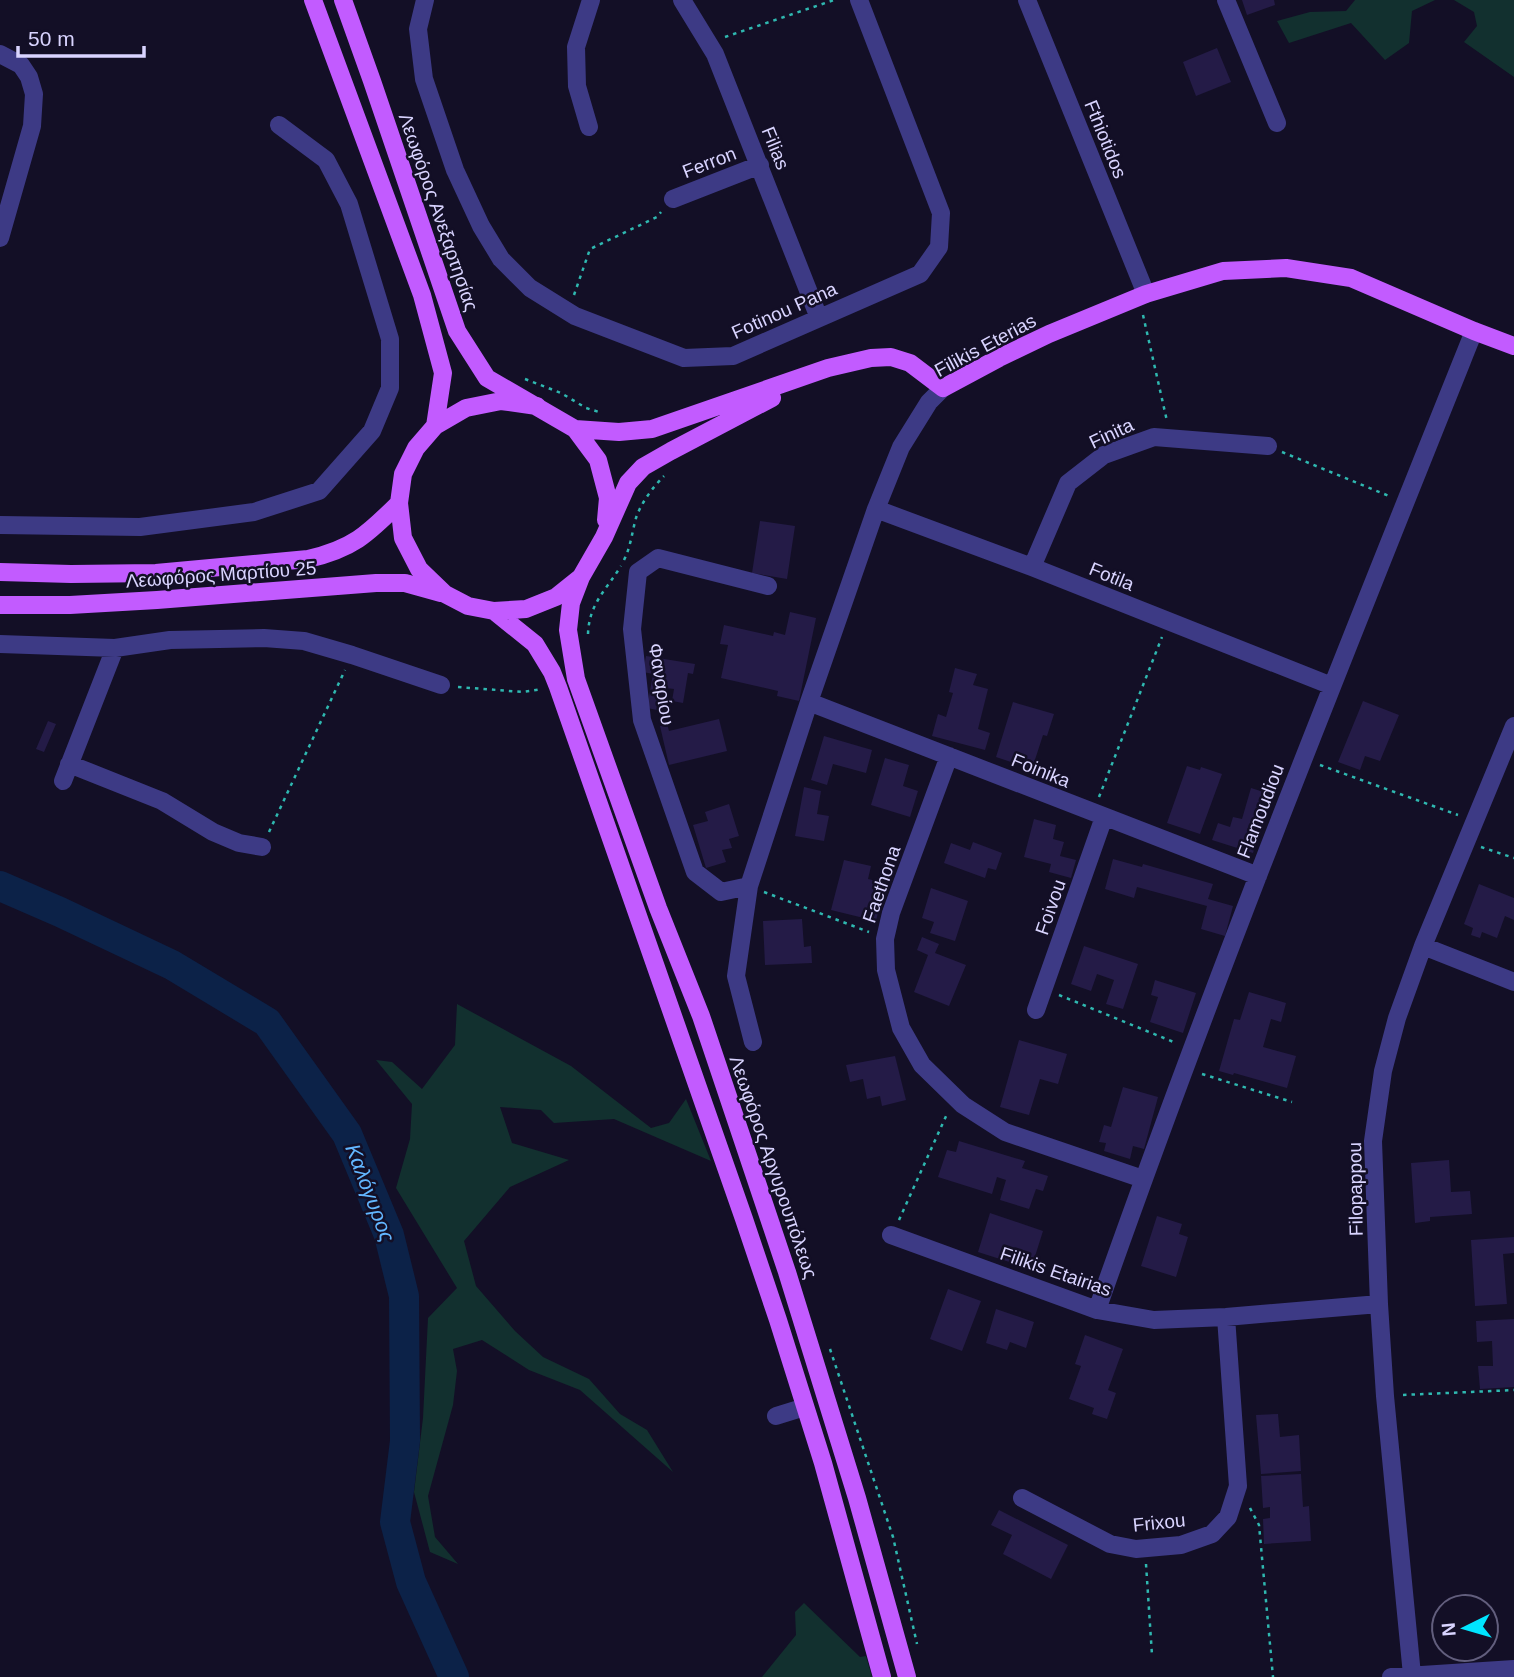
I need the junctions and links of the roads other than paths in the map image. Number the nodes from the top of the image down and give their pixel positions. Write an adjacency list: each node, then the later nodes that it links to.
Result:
1 (313, 0): 23 (main road)
2 (343, 0): 22 (main road, Λεωφόρος Ανεξαρτησίας)
3 (425, 0): 17 (street, Fotinou Pana)
4 (591, 0): 12 (street)
5 (682, 0): 13 (street, Filias)
6 (859, 0): 17 (street, Fotinou Pana)
7 (1027, 0): 16 (street, Fthiotidos)
8 (1226, 0): 10 (street)
9 (0, 54): 15 (street)
10 (1277, 123)
11 (279, 125): 28 (street)
12 (589, 127)
13 (760, 165): 14 (street, Ferron); 17 (street, Filias)
14 (673, 199)
15 (0, 238)
16 (1142, 296): 18 (main road, Filikis Eterias); 21 (main road, Filikis Eterias)
17 (819, 317)
18 (1474, 331): 19 (main road, Filikis Eterias); 40 (street, Flamoudiou)
19 (1514, 346)
20 (828, 368): 21 (main road); 24 (main road); 29 (main road)
21 (943, 388): 27 (street, Filikis Eterias)
22 (537, 406): 23 (main road); 24 (main road)
23 (435, 426): 26 (main road)
24 (575, 429): 29 (main road)
25 (1268, 446): 30 (street, Finita)
26 (398, 503): 31 (main road, Λεωφόρος Μαρτίου 25); 34 (main road)
27 (876, 509): 30 (street, Fotila); 41 (street, Filikis Eterias)
28 (0, 525)
29 (604, 537): 32 (main road)
30 (1032, 567): 40 (street, Fotila)
31 (0, 572)
32 (581, 577): 36 (main road); 63 (main road, Λεωφόρος Αργυρουπόλεως)
33 (768, 586): 47 (street, Φαναρίου)
34 (444, 594): 35 (main road, Λεωφόρος Μαρτίου 25); 36 (main road)
35 (0, 605)
36 (494, 611): 57 (main road)
37 (0, 644): 38 (street)
38 (115, 648): 39 (street); 45 (street)
39 (441, 685)
40 (1332, 686): 46 (street, Flamoudiou)
41 (810, 702): 43 (street, Foinika); 47 (street, Filikis Eterias)
42 (1513, 731): 48 (street, Filopappou)
43 (949, 756): 44 (street, Foinika); 52 (street, Faethona)
44 (1098, 815): 46 (street, Foinika); 50 (street, Foivou)
45 (262, 847)
46 (1258, 876): 52 (street, Flamoudiou)
47 (749, 886): 51 (street)
48 (1423, 946): 49 (street); 54 (street, Filopappou)
49 (1514, 982)
50 (1036, 1010)
51 (753, 1042)
52 (1143, 1179): 55 (street, Flamoudiou)
53 (891, 1235): 55 (street, Filikis Etairias)
54 (1379, 1304): 56 (street, Filikis Etairias); 61 (street, Filopappou)
55 (1097, 1310): 56 (street, Filikis Etairias)
56 (1226, 1317): 59 (street, Frixou)
57 (806, 1407): 58 (street); 62 (main road)
58 (776, 1416)
59 (1022, 1498)
60 (1514, 1669): 61 (street)
61 (1412, 1675): 64 (street)
62 (882, 1677)
63 (907, 1677)
64 (1391, 1677)

